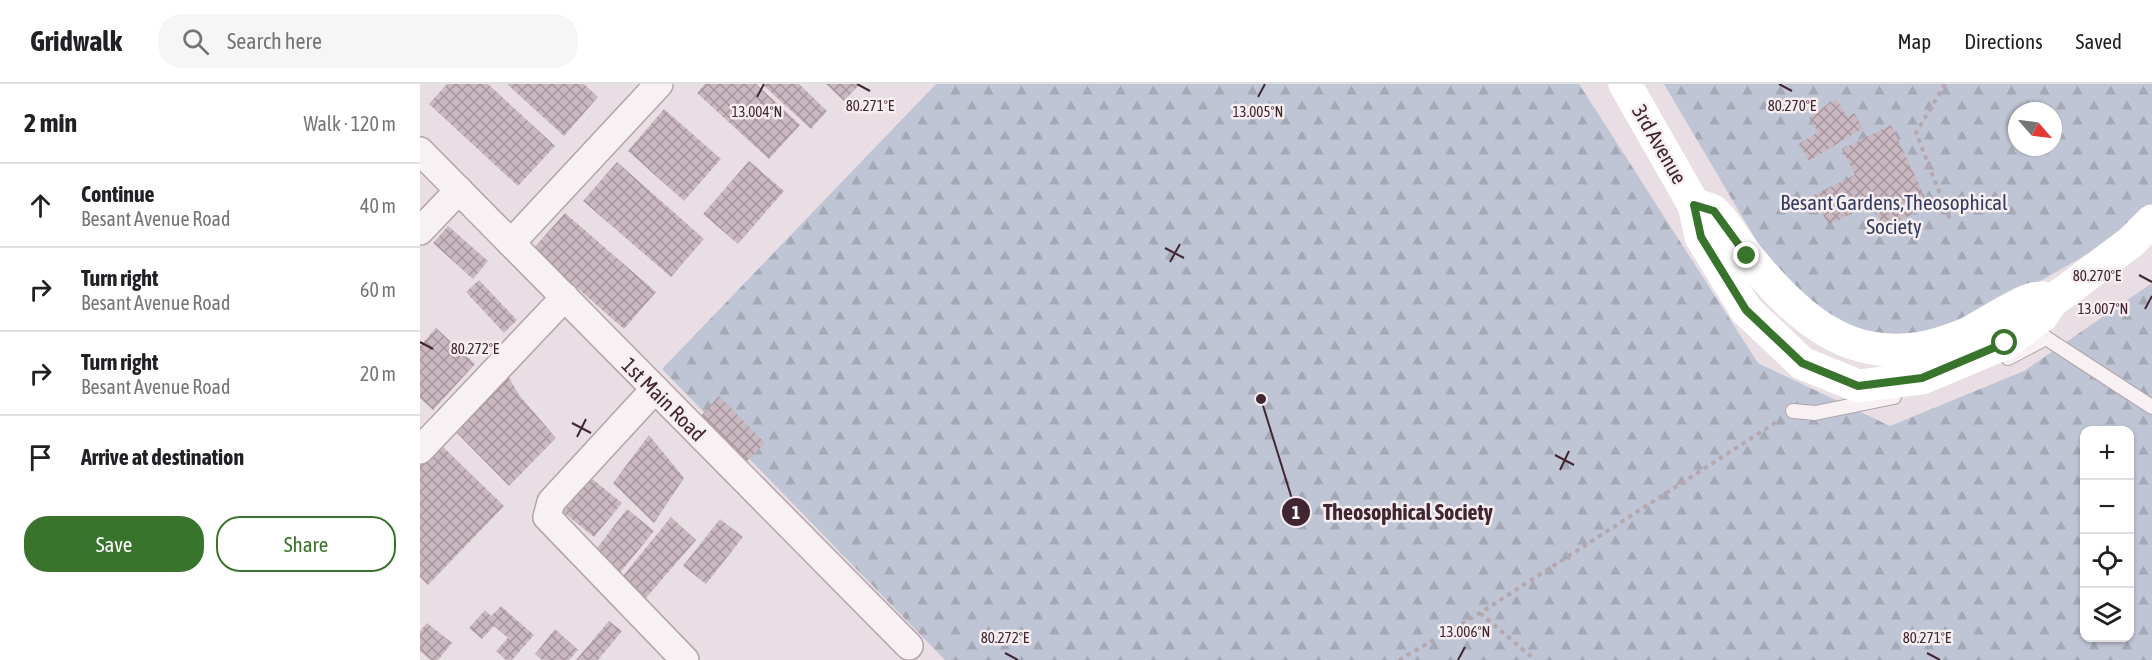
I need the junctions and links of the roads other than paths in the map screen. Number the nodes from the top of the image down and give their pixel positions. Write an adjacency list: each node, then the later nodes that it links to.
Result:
1 (659, 84): 7 (street)
2 (1625, 84): 5 (main road, 3rd Avenue)
3 (420, 151): 4 (street, 1st Main Road)
4 (459, 189): 6 (street); 7 (street, 1st Main Road)
5 (2152, 221)
6 (420, 231)
7 (511, 243): 8 (street, 1st Main Road)
8 (564, 297): 11 (street, 1st Main Road); 14 (street)
9 (1995, 365): 12 (lane)
10 (1935, 388): 13 (lane)
11 (655, 389): 15 (street, 1st Main Road); 16 (street)
12 (2152, 407)
13 (1793, 411)
14 (420, 450)
15 (909, 646)
16 (685, 660)

